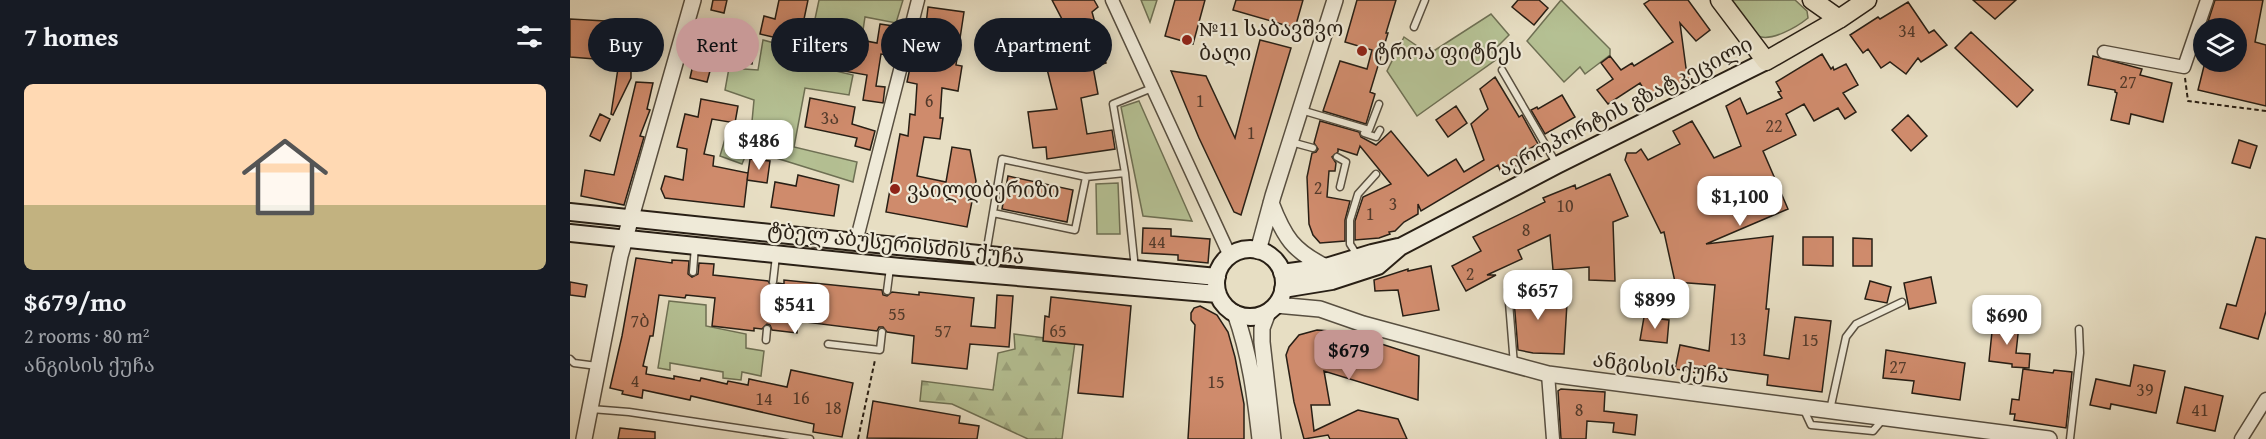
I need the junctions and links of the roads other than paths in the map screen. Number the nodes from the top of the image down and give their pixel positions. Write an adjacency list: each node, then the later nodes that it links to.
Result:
1 (693, 0): 32 (street)
2 (918, 0): 35 (street)
3 (1112, 0): 15 (street)
4 (1335, 0): 17 (street)
5 (1425, 0): 11 (lane)
6 (1720, 0): 13 (main road)
7 (1812, 0): 10 (main road)
8 (1867, 0): 10 (main road, აეროპორტის გზატკეცილი)
9 (2207, 0): 12 (street)
10 (1839, 19): 13 (main road, აეროპორტის გზატკეცილი)
11 (1414, 27)
12 (2104, 52)
13 (1766, 61): 24 (main road, აეროპორტის გზატკეცილი)
14 (1502, 70): 24 (lane)
15 (1153, 88): 25 (lane); 41 (street)
16 (1379, 104): 17 (lane)
17 (1299, 112): 18 (lane); 21 (street)
18 (1322, 118)
19 (1380, 130): 20 (lane)
20 (1364, 133)
21 (1290, 142): 22 (lane); 29 (street)
22 (1313, 147)
23 (1337, 157): 28 (lane)
24 (1557, 165): 37 (main road, აეროპორტის გზატკეცილი)
25 (1125, 173): 27 (lane); 45 (lane)
26 (1376, 174): 42 (lane)
27 (1086, 177): 31 (lane); 31 (lane)
28 (1340, 187)
29 (1271, 203): 38 (street); 44 (street)
30 (570, 212): 32 (main road, ტბელ აბუსერისძის ქუჩა)
31 (993, 213): 40 (lane)
32 (632, 218): 34 (street); 35 (main road, ტბელ აბუსერისძის ქუჩა)
33 (570, 233): 34 (main road, ტბელ აბუსერისძის ქუჩა)
34 (626, 237): 36 (main road, ტბელ აბუსერისძის ქუჩა); 62 (street)
35 (856, 242): 40 (main road, ტბელ აბუსერისძის ქუჩა)
36 (695, 245): 39 (main road, ტბელ აბუსერისძის ქუჩა); 46 (lane)
37 (1400, 247): 42 (main road, აეროპორტის გზატკეცილი); 48 (main road, აეროპორტის გზატკეცილი)
38 (1258, 251): 41 (main road); 48 (main road)
39 (776, 254): 43 (main road, ტბელ აბუსერისძის ქუჩა); 49 (lane)
40 (986, 255): 45 (main road, ტბელ აბუსერისძის ქუჩა)
41 (1230, 256): 47 (main road)
42 (1360, 258): 44 (main road, აეროპორტის გზატკეცილი)
43 (890, 266): 51 (lane); 52 (main road, ტბელ აბუსერისძის ქუჩა)
44 (1326, 267): 48 (main road, აეროპორტის გზატკეცილი)
45 (1135, 269): 47 (main road, ტბელ აბუსერისძის ქუჩა)
46 (693, 272)
47 (1217, 277): 52 (main road)
48 (1283, 281): 54 (main road)
49 (772, 282)
50 (1508, 290): 63 (lane)
51 (887, 291)
52 (1218, 294): 55 (main road)
53 (1902, 302): 68 (lane)
54 (1272, 308): 55 (main road); 63 (street, ანგისის ქუჩა); 74 (street)
55 (1235, 313): 73 (street)
56 (767, 329): 59 (lane)
57 (2079, 329): 77 (lane)
58 (882, 332): 60 (lane)
59 (766, 340)
60 (828, 344)
61 (572, 362): 62 (lane)
62 (597, 366): 67 (street)
63 (1514, 366): 64 (street, ანგისის ქუჩა)
64 (1548, 374): 66 (street, ანგისის ქუჩა); 75 (street)
65 (2266, 399): 78 (street)
66 (1803, 407): 68 (street, ანგისის ქუჩა); 69 (lane)
67 (589, 409): 70 (lane); 71 (street)
68 (1829, 411): 69 (street, ანგისის ქუჩა)
69 (1883, 419): 76 (street, ანგისის ქუჩა)
70 (792, 437): 72 (lane)
71 (584, 439)
72 (810, 439)
73 (1260, 439)
74 (1273, 439)
75 (1553, 439)
76 (2049, 439)
77 (2070, 439)
78 (2241, 439)

